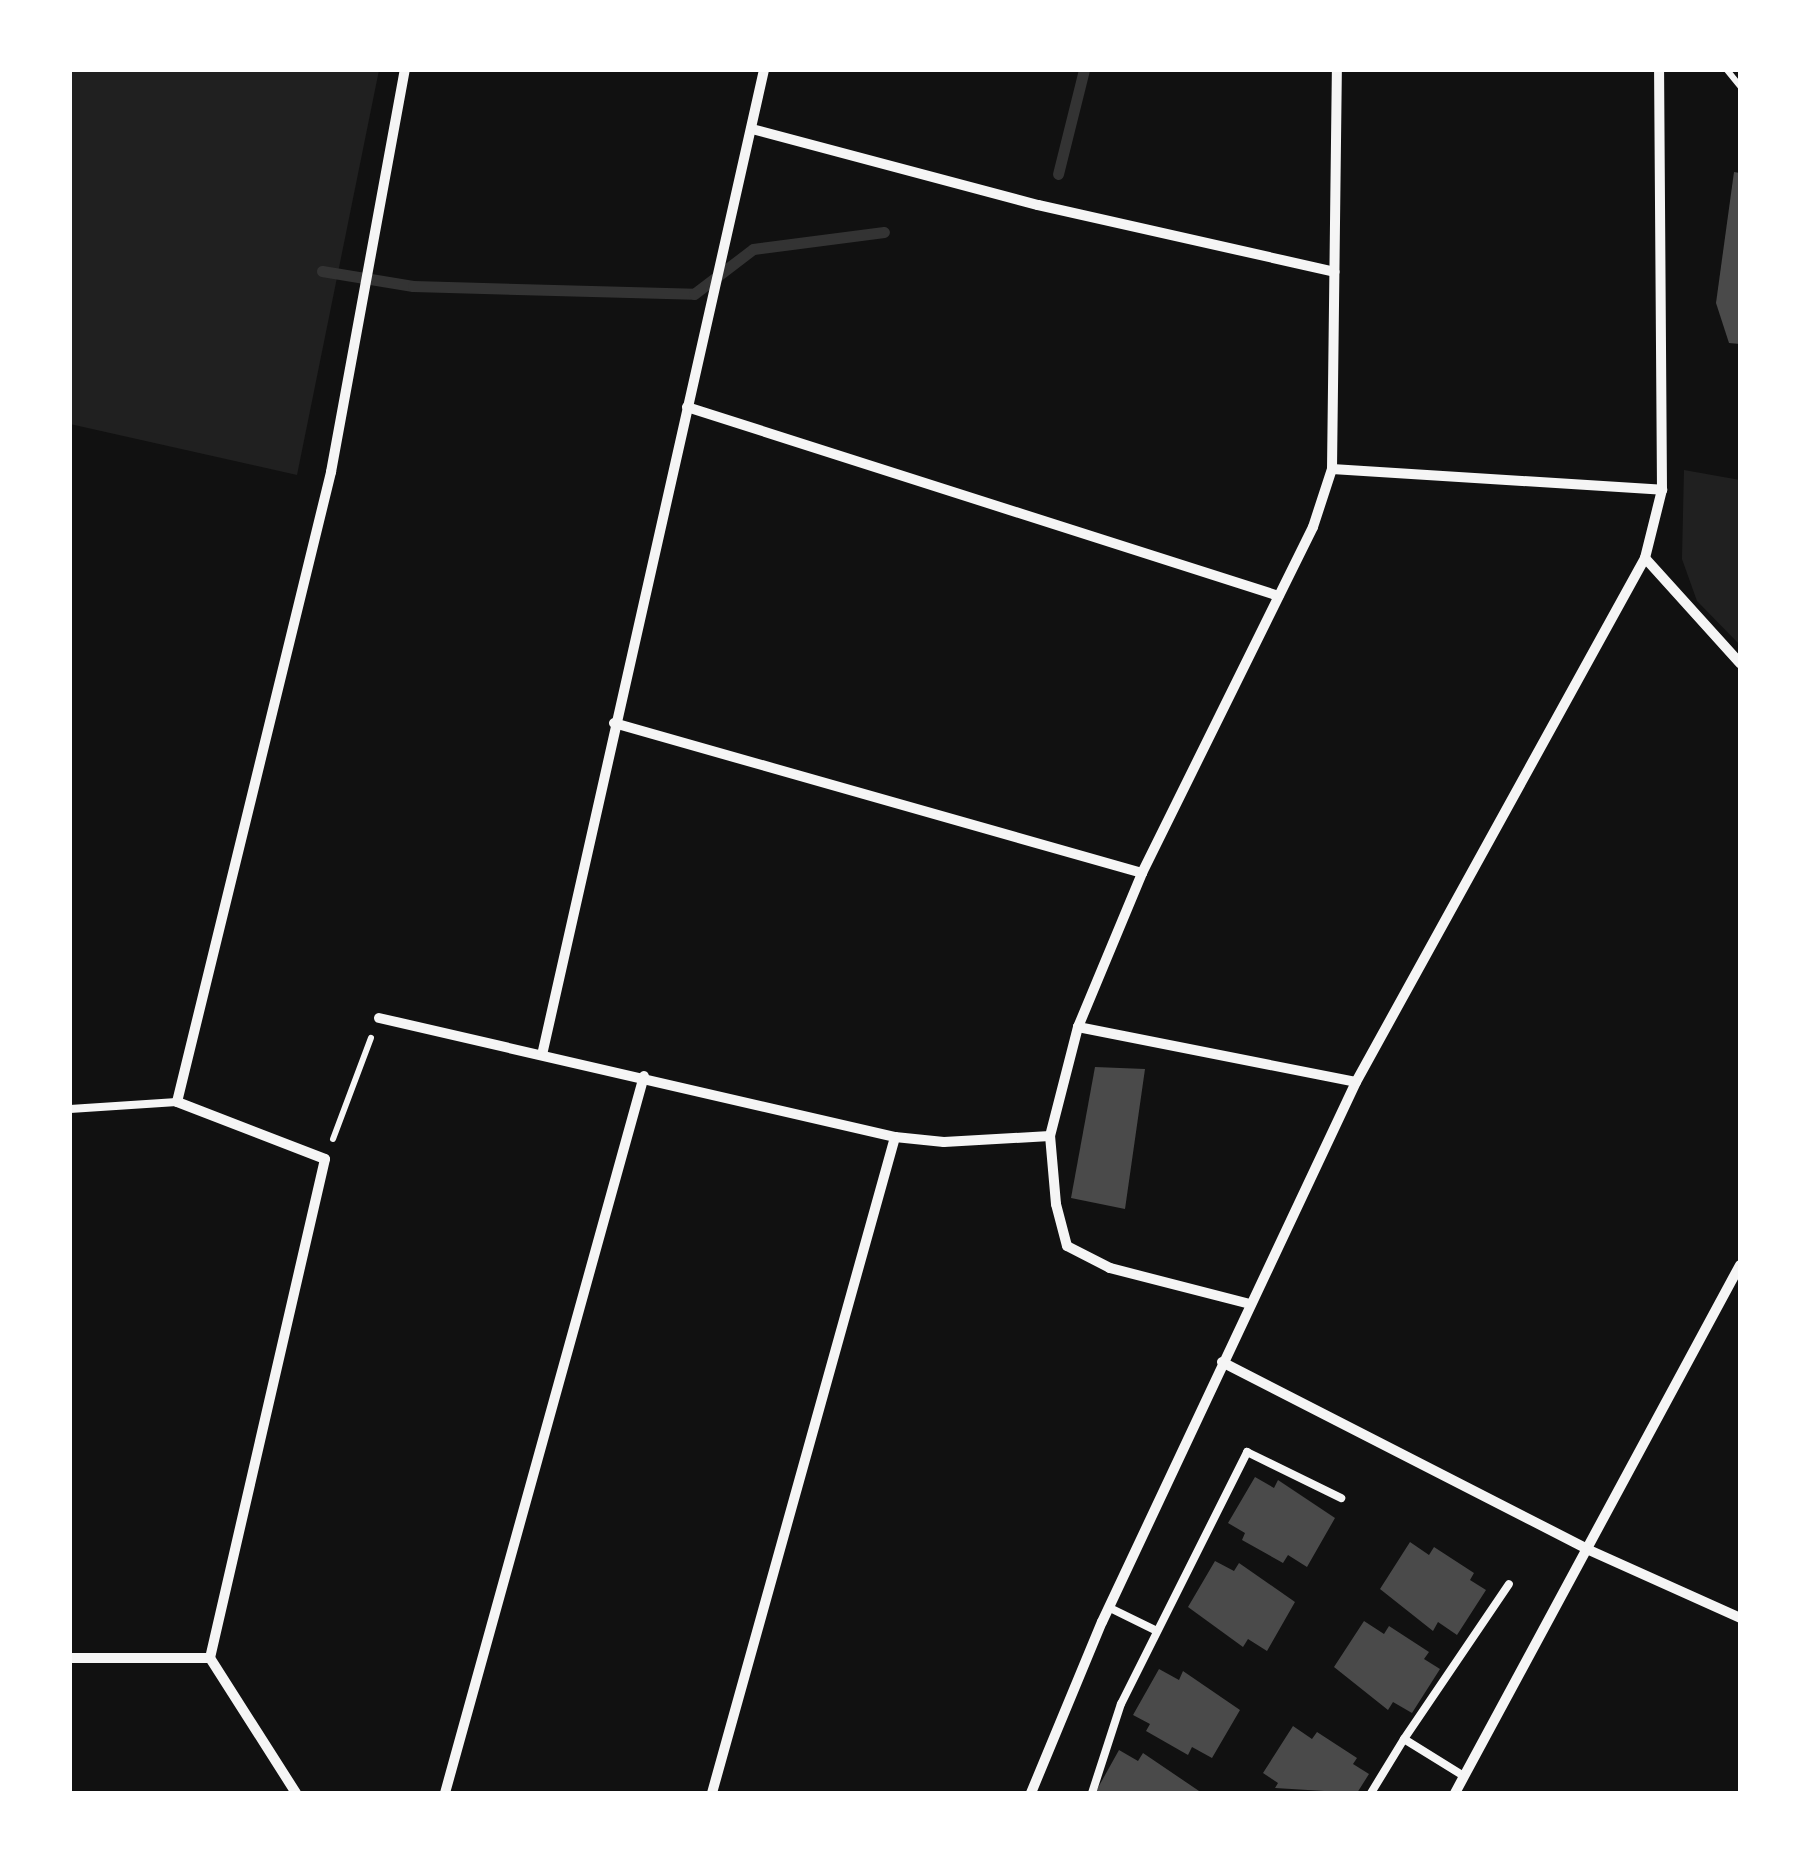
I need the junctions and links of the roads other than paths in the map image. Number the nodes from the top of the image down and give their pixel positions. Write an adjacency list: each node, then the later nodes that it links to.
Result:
1 (406, 70): 20 (street)
2 (764, 70): 5 (street)
3 (1338, 70): 6 (street)
4 (1660, 70): 9 (street)
5 (752, 129): 6 (street); 7 (street)
6 (1335, 272): 8 (street)
7 (687, 407): 11 (street); 13 (street)
8 (1332, 469): 9 (street); 11 (street)
9 (1662, 490): 10 (street)
10 (1645, 558): 12 (street); 19 (street)
11 (1279, 596): 14 (street)
12 (1740, 663)
13 (614, 723): 14 (street); 17 (street)
14 (1142, 873): 16 (street)
15 (379, 1018): 17 (street)
16 (1078, 1026): 19 (street); 22 (street)
17 (542, 1056): 18 (street)
18 (644, 1076): 23 (street); 38 (street)
19 (1356, 1082): 25 (street)
20 (177, 1102): 21 (lane); 34 (street)
21 (70, 1109)
22 (1050, 1136): 23 (street); 25 (street)
23 (895, 1137): 39 (street)
24 (1740, 1265): 28 (street)
25 (1250, 1304): 26 (street)
26 (1222, 1362): 28 (street); 30 (street)
27 (1341, 1498): 32 (lane)
28 (1589, 1550): 31 (street); 36 (street)
29 (1510, 1584): 35 (lane)
30 (1110, 1608): 32 (lane); 40 (street)
31 (1740, 1618)
32 (1157, 1631): 41 (lane)
33 (70, 1658): 34 (street)
34 (210, 1658): 37 (street)
35 (1404, 1739): 36 (lane); 42 (lane)
36 (1464, 1776): 43 (street)
37 (296, 1793)
38 (445, 1793)
39 (712, 1793)
40 (1032, 1793)
41 (1092, 1793)
42 (1371, 1793)
43 (1455, 1793)

